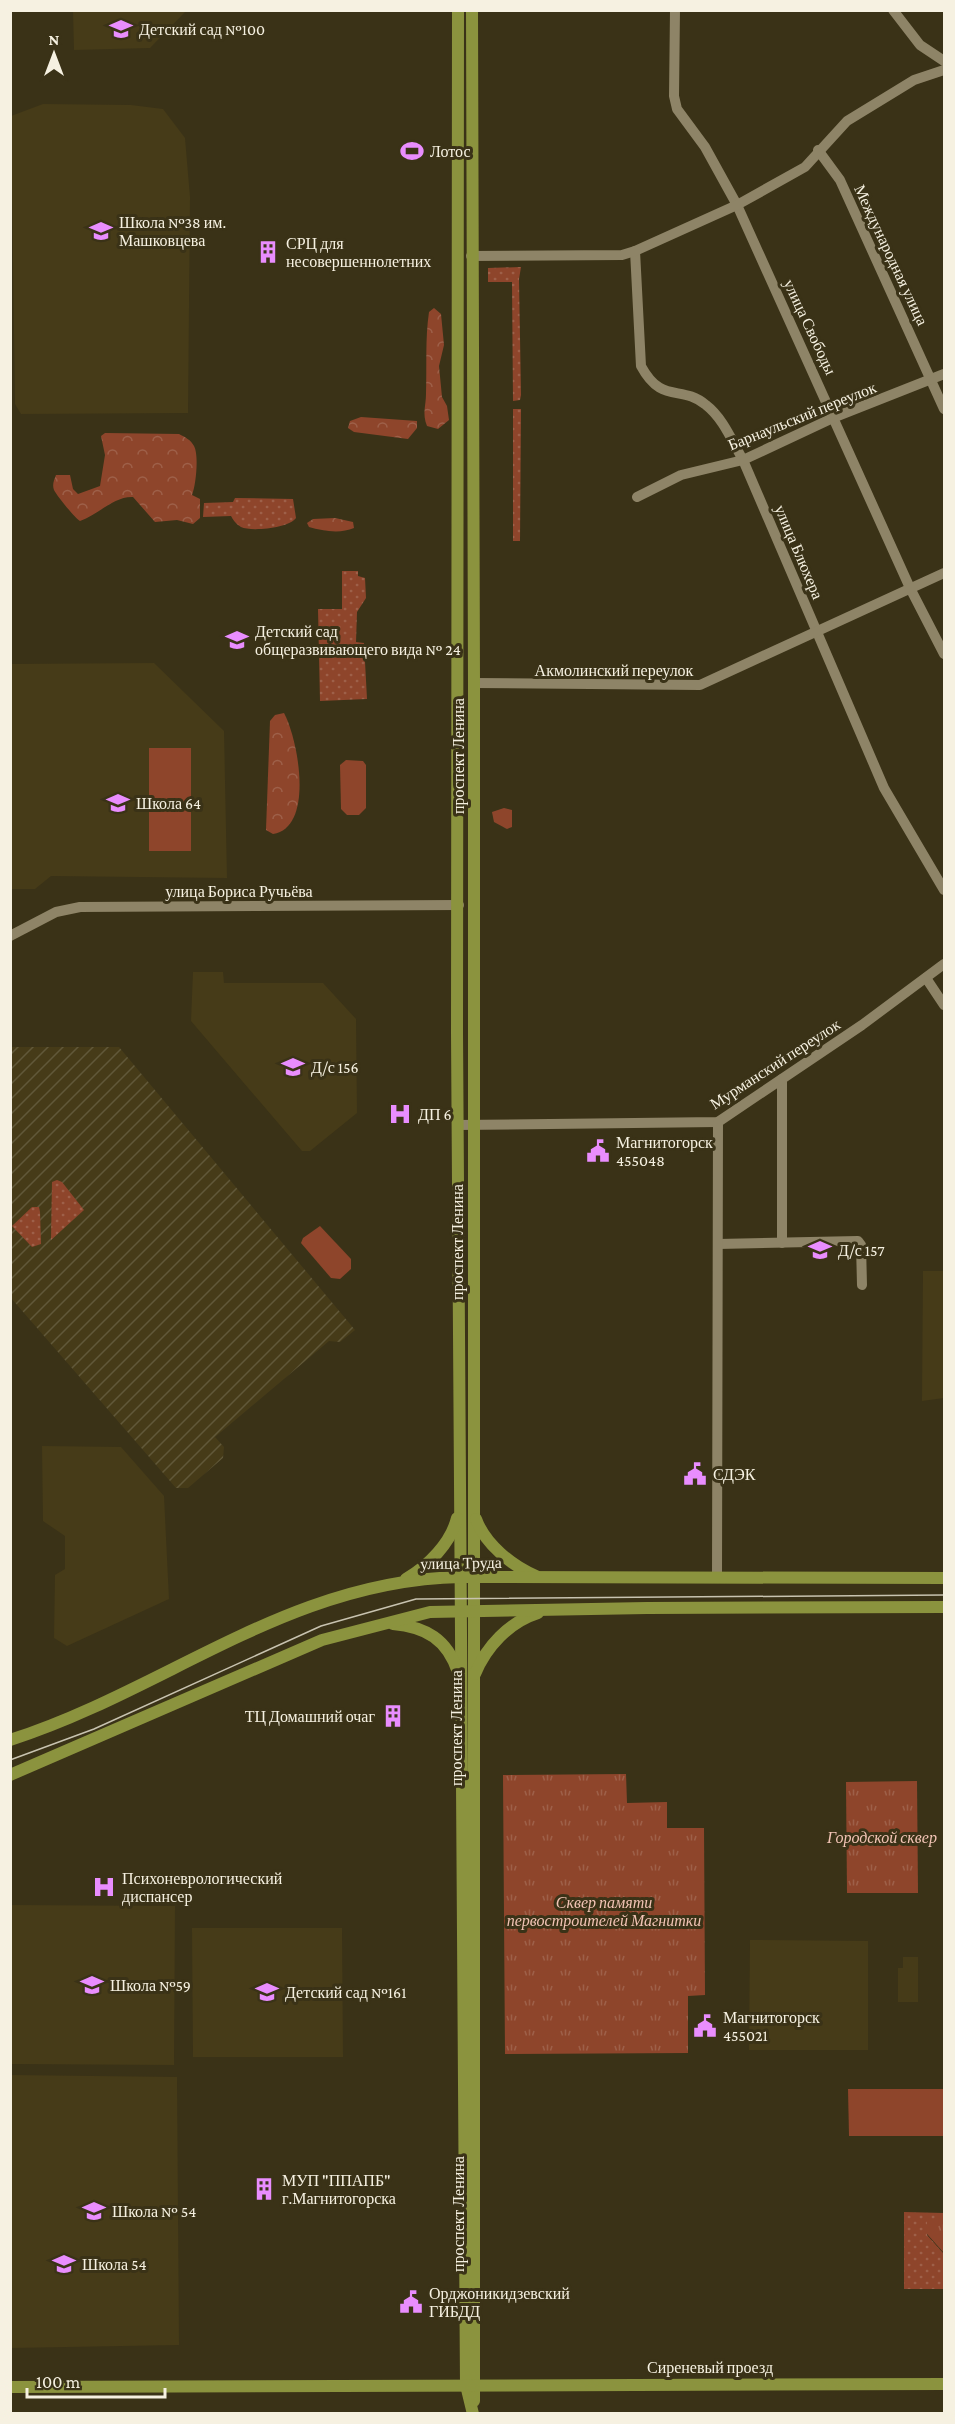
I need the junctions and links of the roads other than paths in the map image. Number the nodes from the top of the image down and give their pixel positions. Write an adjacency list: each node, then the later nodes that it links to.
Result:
1 (458, 10): 10 (main road, проспект Ленина)
2 (472, 10): 11 (main road, проспект Ленина)
3 (675, 10): 8 (street, улица Свободы)
4 (893, 10): 5 (street)
5 (945, 61)
6 (945, 70): 7 (street)
7 (818, 150): 8 (street); 13 (street, Международная улица)
8 (737, 205): 9 (street); 15 (street, улица Свободы)
9 (635, 251): 11 (street); 16 (street, улица Блюхера)
10 (458, 256): 11 (main road); 24 (main road, проспект Ленина)
11 (471, 256): 22 (main road, проспект Ленина)
12 (945, 374): 13 (street, Барнаульский переулок)
13 (932, 379): 14 (street, Международная улица); 15 (street, Барнаульский переулок)
14 (945, 409)
15 (835, 417): 16 (street, Барнаульский переулок); 19 (street, улица Свободы)
16 (743, 460): 17 (street, Барнаульский переулок); 20 (street, улица Блюхера)
17 (637, 497)
18 (945, 573): 19 (street, Акмолинский переулок)
19 (910, 588): 20 (street, Акмолинский переулок); 21 (street, улица Свободы)
20 (817, 633): 22 (street, Акмолинский переулок); 23 (street, улица Блюхера)
21 (945, 654)
22 (474, 683): 25 (main road, проспект Ленина)
23 (945, 890)
24 (459, 905): 25 (main road, улица Бориса Ручьёва); 26 (street, улица Бориса Ручьёва); 32 (main road, проспект Ленина)
25 (474, 906): 33 (main road, проспект Ленина)
26 (10, 936)
27 (945, 964): 28 (street, Мурманский переулок)
28 (926, 978): 29 (street); 30 (street, Мурманский переулок)
29 (945, 1005)
30 (782, 1079): 31 (street, Мурманский переулок); 34 (street)
31 (718, 1122): 33 (street, Мурманский переулок); 35 (street)
32 (457, 1125): 33 (street, Мурманский переулок); 38 (main road, проспект Ленина)
33 (473, 1125): 37 (main road, проспект Ленина)
34 (783, 1243): 35 (street); 36 (street)
35 (718, 1244): 42 (street)
36 (862, 1285)
37 (474, 1502): 40 (main road, проспект Ленина); 41 (main road)
38 (460, 1505): 39 (main road, проспект Ленина); 44 (main road)
39 (461, 1577): 40 (main road, улица Труда); 44 (main road, улица Труда); 47 (main road, проспект Ленина)
40 (474, 1578): 41 (main road, улица Труда); 47 (main road, проспект Ленина)
41 (542, 1578): 42 (main road, улица Труда)
42 (717, 1578): 43 (main road, улица Труда)
43 (945, 1578)
44 (402, 1581): 50 (main road, улица Труда)
45 (945, 1607): 46 (main road)
46 (552, 1609): 47 (main road); 49 (main road)
47 (467, 1611): 48 (main road); 49 (main road, проспект Ленина)
48 (386, 1623): 49 (main road); 51 (main road)
49 (467, 1681): 53 (main road, проспект Ленина)
50 (10, 1740)
51 (10, 1775)
52 (945, 2384): 53 (main road, Сиреневый проезд)
53 (470, 2385): 54 (main road, Сиреневый проезд); 55 (main road, проспект Ленина)
54 (10, 2387)
55 (473, 2412)

